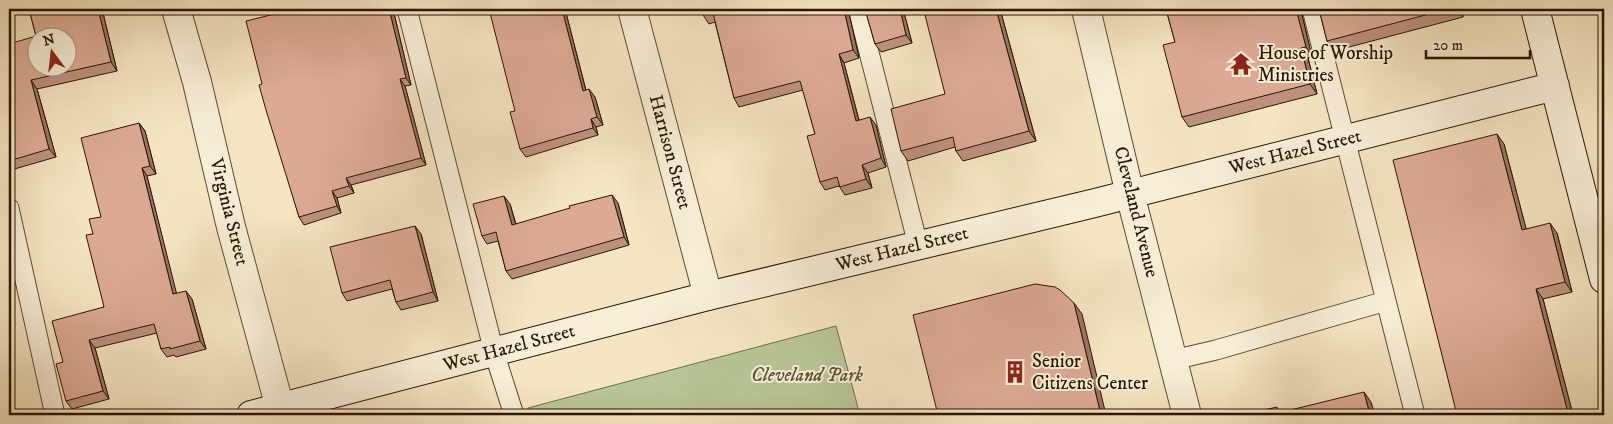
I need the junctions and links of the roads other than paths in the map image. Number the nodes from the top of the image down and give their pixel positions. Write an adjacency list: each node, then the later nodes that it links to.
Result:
1 (176, 9): 18 (street, Virginia Street)
2 (407, 9): 16 (lane)
3 (632, 9): 14 (street, Harrison Street)
4 (858, 9): 12 (lane)
5 (1086, 9): 10 (street, Cleveland Avenue)
6 (1312, 9): 9 (lane)
7 (1535, 9): 8 (street)
8 (1555, 86): 9 (street, West Hazel Street); 13 (street)
9 (1344, 140): 10 (street, West Hazel Street); 15 (lane)
10 (1130, 194): 12 (street, West Hazel Street); 17 (street, Cleveland Avenue)
11 (9, 208): 19 (lane)
12 (918, 245): 14 (street, West Hazel Street)
13 (1604, 278)
14 (708, 296): 16 (street, West Hazel Street)
15 (1386, 301): 17 (lane); 23 (lane)
16 (494, 352): 18 (street, West Hazel Street); 21 (lane)
17 (1173, 360): 22 (street, Cleveland Avenue)
18 (281, 411): 20 (street, West Hazel Street)
19 (55, 415)
20 (251, 415)
21 (514, 415)
22 (1187, 415)
23 (1415, 415)

